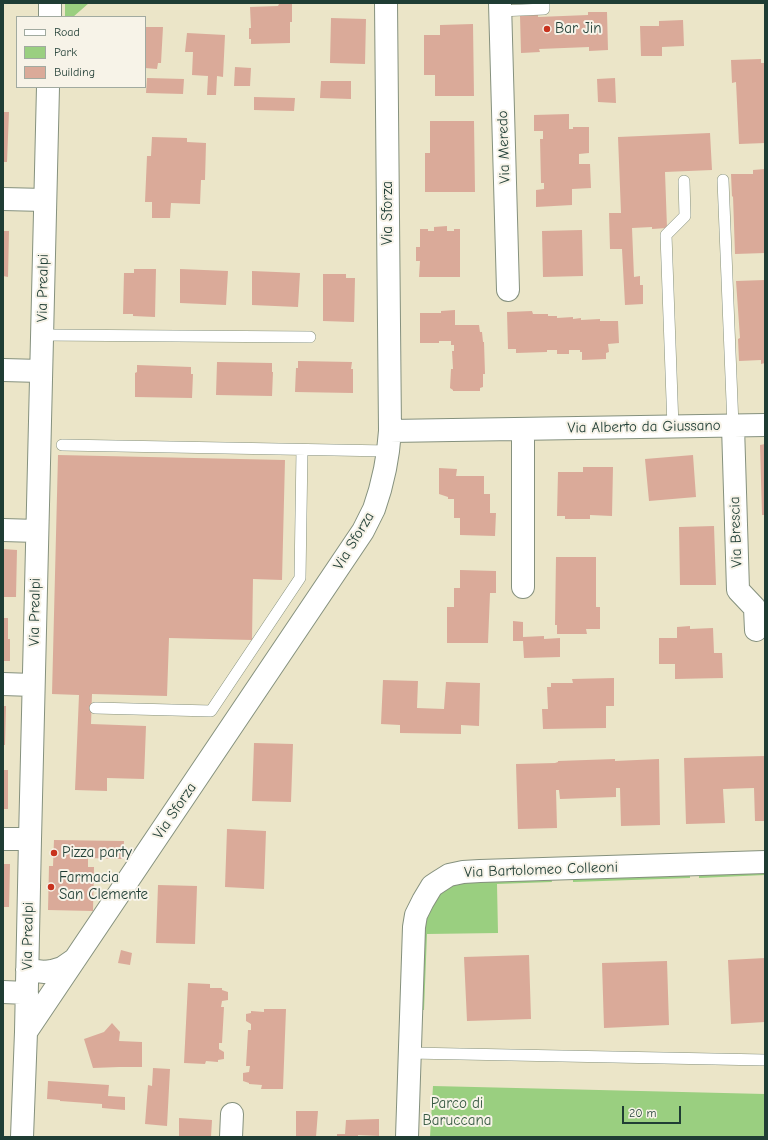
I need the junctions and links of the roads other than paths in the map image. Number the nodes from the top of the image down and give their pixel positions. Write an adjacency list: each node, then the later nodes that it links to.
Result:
1 (386, 3): 18 (street, Via Sforza)
2 (544, 3): 3 (lane)
3 (500, 7): 9 (street, Via Meredo)
4 (48, 88): 8 (street, Via Prealpi)
5 (723, 180): 15 (lane)
6 (684, 181): 16 (lane)
7 (3, 199): 8 (street)
8 (45, 200): 10 (street, Via Prealpi)
9 (508, 290)
10 (42, 334): 11 (lane); 13 (street, Via Prealpi)
11 (310, 337)
12 (3, 370): 13 (street)
13 (41, 371): 22 (street, Via Prealpi)
14 (765, 425): 15 (street, Via Alberto da Giussano)
15 (733, 426): 16 (street, Via Alberto da Giussano); 24 (street, Via Brescia)
16 (673, 427): 17 (street, Via Alberto da Giussano)
17 (523, 429): 18 (street, Via Alberto da Giussano); 23 (street)
18 (389, 441): 20 (lane); 31 (street, Via Sforza)
19 (62, 445): 20 (lane)
20 (302, 450): 27 (lane)
21 (3, 530): 22 (street)
22 (37, 531): 26 (street, Via Prealpi)
23 (523, 587)
24 (756, 630)
25 (3, 684): 26 (street)
26 (34, 685): 29 (street, Via Prealpi)
27 (95, 708)
28 (3, 839): 29 (street)
29 (30, 839): 32 (street, Via Prealpi)
30 (765, 862): 36 (street, Via Bartolomeo Colleoni)
31 (78, 955): 32 (street, Via Sforza); 35 (street, Via Sforza)
32 (27, 970): 34 (street, Via Prealpi)
33 (3, 992): 34 (street)
34 (26, 993): 35 (street, Via Prealpi)
35 (26, 1032): 39 (street, Via Prealpi)
36 (410, 1053): 37 (lane); 41 (street, Via Bartolomeo Colleoni)
37 (765, 1060)
38 (232, 1114): 40 (street)
39 (22, 1137)
40 (231, 1137)
41 (408, 1137)

